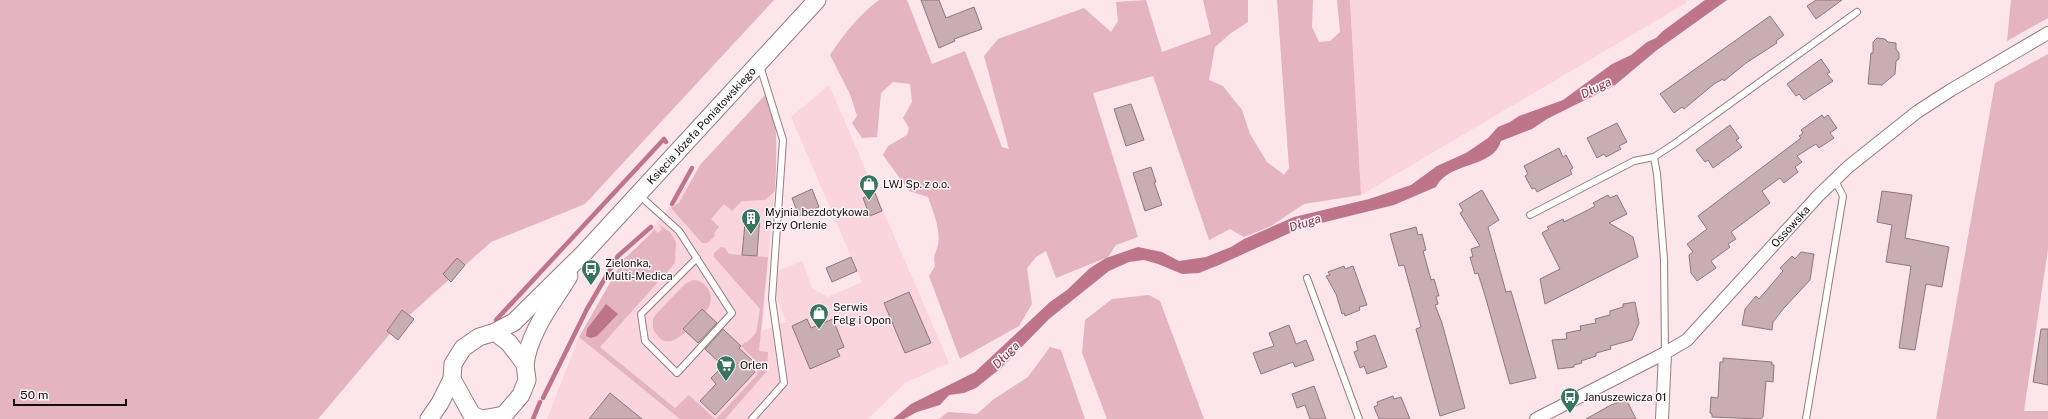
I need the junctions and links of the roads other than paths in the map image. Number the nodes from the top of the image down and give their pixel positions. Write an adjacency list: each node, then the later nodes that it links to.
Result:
1 (817, 0): 4 (main road, Księcia Józefa Poniatowskiego)
2 (1857, 12): 5 (lane)
3 (2048, 33): 6 (street, Ossowska)
4 (759, 64): 7 (main road, Księcia Józefa Poniatowskiego); 18 (lane)
5 (1654, 157): 8 (lane); 13 (lane)
6 (1834, 179): 13 (street, Ossowska); 22 (lane)
7 (638, 194): 9 (main road, Księcia Józefa Poniatowskiego); 10 (lane)
8 (1530, 215)
9 (585, 252): 12 (main road, Księcia Józefa Poniatowskiego); 14 (main road, Księcia Józefa Poniatowskiego)
10 (697, 258): 10 (lane)
11 (1307, 278): 19 (lane)
12 (495, 332): 14 (main road); 15 (main road)
13 (1665, 353): 20 (street, Ossowska); 21 (street)
14 (525, 364): 16 (main road)
15 (452, 379): 16 (main road); 17 (main road)
16 (466, 417)
17 (429, 419)
18 (752, 419)
19 (1359, 419)
20 (1536, 419)
21 (1662, 419)
22 (1806, 419)

